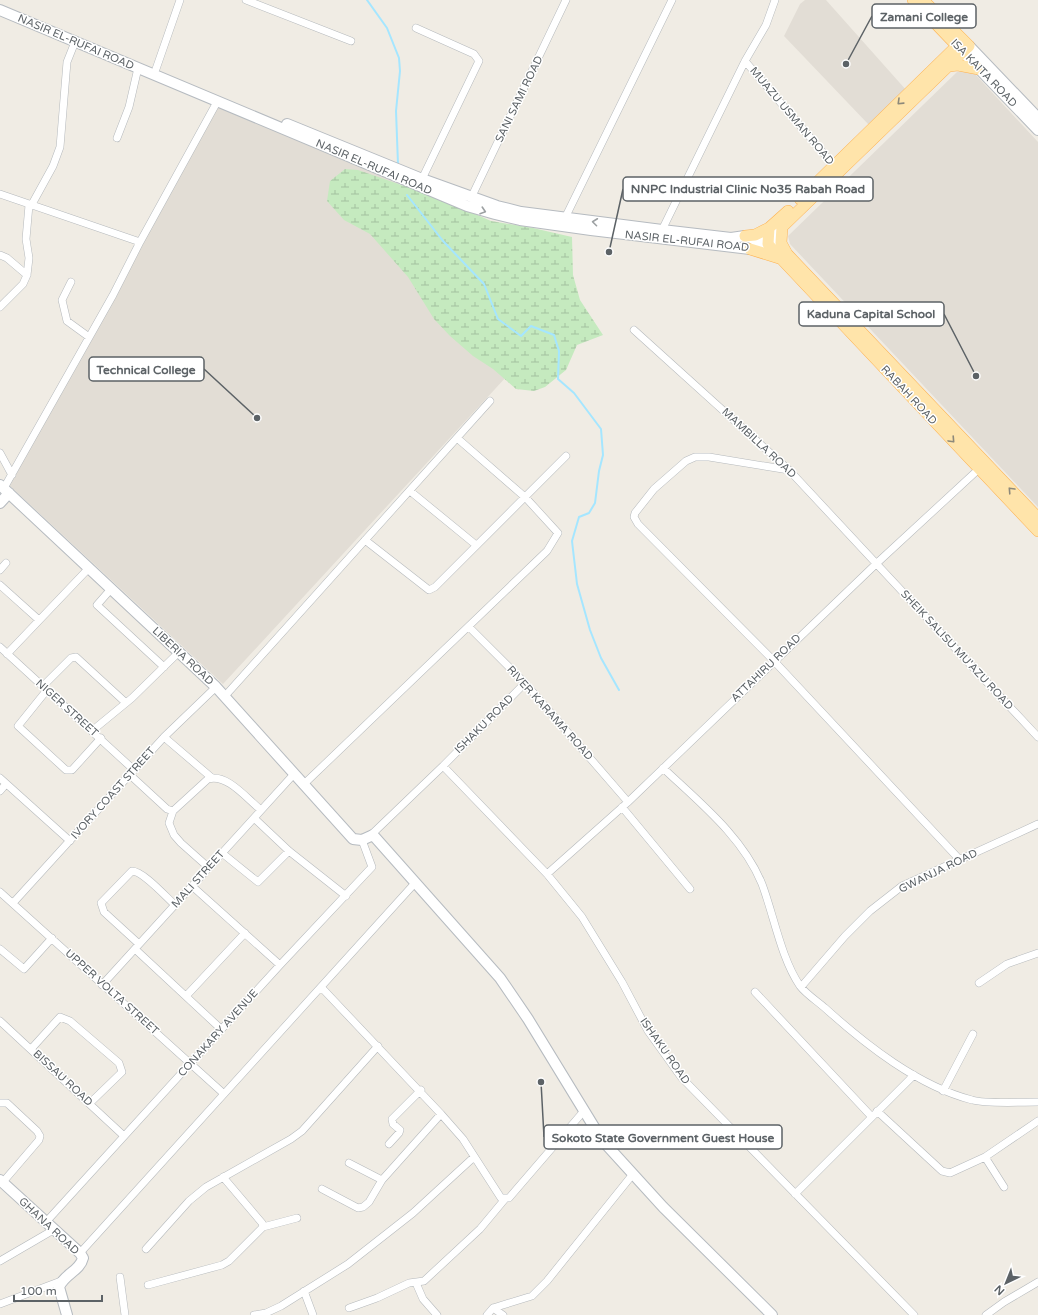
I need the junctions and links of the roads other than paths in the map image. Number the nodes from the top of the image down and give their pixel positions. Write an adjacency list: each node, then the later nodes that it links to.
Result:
1 (180, 0): 18 (street)
2 (246, 0): 13 (street)
3 (566, 0): 28 (street, SANI SAMI ROAD)
4 (672, 0): 30 (street)
5 (775, 0): 15 (street)
6 (913, 0): 11 (main road, ISA KAITA ROAD)
7 (923, 0): 14 (main road, ISA KAITA ROAD)
8 (0, 3): 12 (main road, NASIR EL-RUFAI ROAD)
9 (0, 10): 12 (main road, NASIR EL-RUFAI ROAD)
10 (416, 28): 26 (street)
11 (948, 36): 14 (main road, ISA KAITA ROAD); 16 (main road)
12 (72, 38): 17 (main road, NASIR EL-RUFAI ROAD); 18 (main road, NASIR EL-RUFAI ROAD); 29 (street)
13 (351, 41)
14 (963, 46): 16 (main road); 19 (main road, ISA KAITA ROAD); 21 (main road, ISA KAITA ROAD)
15 (745, 61): 25 (street, MUAZU USMAN ROAD); 33 (street)
16 (946, 63): 19 (main road); 25 (main road)
17 (138, 68): 20 (main road, NASIR EL-RUFAI ROAD); 23 (street)
18 (156, 69): 24 (main road, NASIR EL-RUFAI ROAD)
19 (979, 69): 22 (main road, ISA KAITA ROAD)
20 (217, 102): 24 (main road, NASIR EL-RUFAI ROAD); 35 (street)
21 (1038, 118)
22 (1038, 130)
23 (117, 138)
24 (357, 157): 26 (main road, NASIR EL-RUFAI ROAD); 37 (main road, NASIR EL-RUFAI ROAD, one-way to 37)
25 (837, 168): 31 (main road); 32 (main road)
26 (422, 179): 28 (main road, NASIR EL-RUFAI ROAD)
27 (0, 194): 29 (street)
28 (471, 198): 30 (main road, NASIR EL-RUFAI ROAD)
29 (30, 205): 35 (street); 40 (street)
30 (565, 218): 33 (main road, NASIR EL-RUFAI ROAD, one-way to 30)
31 (782, 227): 36 (main road); 39 (main road)
32 (770, 228): 34 (main road); 36 (main road)
33 (662, 230): 34 (main road, NASIR EL-RUFAI ROAD)
34 (745, 236): 36 (main road, NASIR EL-RUFAI ROAD)
35 (140, 242): 44 (street)
36 (768, 244): 37 (main road, NASIR EL-RUFAI ROAD); 39 (main road, RABAH ROAD)
37 (750, 249): 39 (main road)
38 (0, 255): 40 (street)
39 (784, 256): 49 (main road, RABAH ROAD)
40 (27, 275): 42 (street)
41 (70, 282): 44 (street)
42 (0, 307)
43 (634, 330): 50 (street, MAMBILLA ROAD)
44 (89, 337): 51 (street)
45 (490, 401): 46 (street)
46 (457, 438): 53 (street); 54 (street)
47 (0, 453): 51 (street)
48 (566, 456): 54 (street)
49 (983, 466): 56 (main road, RABAH ROAD, one-way to 49); 57 (main road, RABAH ROAD); 61 (street, ATTAHIRU ROAD)
50 (789, 470): 61 (street, MAMBILLA ROAD); 71 (street)
51 (12, 475): 52 (street)
52 (4, 488): 55 (main road); 62 (main road, LIBERIA ROAD)
53 (410, 491): 58 (street); 59 (street)
54 (526, 498): 59 (street); 67 (street)
55 (0, 503)
56 (1038, 518)
57 (1038, 531)
58 (365, 540): 59 (street); 76 (street)
59 (476, 545)
60 (6, 563): 63 (street)
61 (877, 563): 71 (street, ATTAHIRU ROAD); 80 (street, SHEIK SALISU MU'AZU ROAD)
62 (89, 568): 65 (main road, LIBERIA ROAD); 66 (street)
63 (0, 570)
64 (0, 585): 66 (street)
65 (111, 589): 69 (main road, LIBERIA ROAD); 72 (street)
66 (39, 620): 70 (street)
67 (468, 627): 73 (street, RIVER KARAMA ROAD); 89 (street)
68 (0, 647): 70 (street, NIGER STREET)
69 (178, 653): 72 (street); 74 (main road, LIBERIA ROAD)
70 (7, 654): 75 (street, NIGER STREET)
71 (774, 660): 83 (street, ATTAHIRU ROAD); 101 (street)
72 (164, 666): 77 (street)
73 (525, 683): 82 (street, ISHAKU ROAD); 91 (street, RIVER KARAMA ROAD)
74 (216, 687): 76 (main road, LIBERIA ROAD); 79 (street, IVORY COAST STREET)
75 (45, 688): 77 (street); 78 (street, NIGER STREET); 81 (street)
76 (225, 696): 85 (main road, LIBERIA ROAD)
77 (125, 702): 78 (street)
78 (93, 730): 81 (street, NIGER STREET)
79 (164, 737): 84 (street, IVORY COAST STREET); 87 (street)
80 (1038, 737)
81 (101, 738): 84 (street, NIGER STREET)
82 (443, 766): 96 (street, ISHAKU ROAD); 103 (street, ISHAKU ROAD)
83 (663, 768): 91 (street, ATTAHIRU ROAD); 120 (street)
84 (132, 772): 93 (street, NIGER STREET); 98 (street, IVORY COAST STREET)
85 (294, 774): 89 (main road, LIBERIA ROAD); 92 (street, MALI STREET)
86 (0, 778): 88 (street)
87 (212, 778): 92 (street); 93 (street)
88 (6, 784): 90 (street); 98 (street)
89 (304, 785): 97 (main road, LIBERIA ROAD)
90 (0, 791)
91 (625, 805): 103 (street, ATTAHIRU ROAD); 106 (street, RIVER KARAMA ROAD)
92 (261, 810): 94 (street, MALI STREET)
93 (173, 811): 102 (street)
94 (254, 818): 99 (street); 100 (street, MALI STREET)
95 (1038, 824): 101 (street, GWANJA ROAD)
96 (371, 835): 97 (main road, ISHAKU ROAD); 104 (main road)
97 (357, 840): 108 (street, CONAKARY AVENUE)
98 (70, 841): 109 (street, IVORY COAST STREET)
99 (289, 851): 100 (street); 108 (street)
100 (222, 853): 102 (street, MALI STREET)
101 (960, 860): 120 (street, GWANJA ROAD)
102 (208, 867): 105 (street, MALI STREET)
103 (547, 874): 152 (street, ISHAKU ROAD)
104 (415, 883): 119 (street); 137 (main road)
105 (192, 886): 110 (street, MALI STREET); 111 (street)
106 (690, 889)
107 (0, 892): 109 (street, UPPER VOLTA STREET)
108 (346, 896): 116 (street, CONAKARY AVENUE)
109 (13, 903): 112 (street, UPPER VOLTA STREET)
110 (175, 905): 113 (street, MALI STREET); 113 (street)
111 (245, 933): 116 (street); 122 (street)
112 (52, 938): 114 (street); 118 (street, UPPER VOLTA STREET)
113 (137, 946): 118 (street, MALI STREET); 122 (street)
114 (0, 949)
115 (1038, 953): 117 (street)
116 (280, 965): 124 (street, CONAKARY AVENUE)
117 (979, 983)
118 (102, 985): 128 (street, UPPER VOLTA STREET)
119 (321, 987): 126 (street); 132 (street)
120 (800, 987): 129 (street)
121 (755, 992): 139 (street)
122 (187, 996): 124 (street)
123 (0, 1021): 127 (street, BISSAU ROAD)
124 (221, 1028): 128 (street, CONAKARY AVENUE)
125 (973, 1034): 131 (street)
126 (378, 1046): 130 (street); 147 (street)
127 (32, 1048): 135 (street, BISSAU ROAD); 135 (street)
128 (190, 1063): 132 (street, UPPER VOLTA STREET); 141 (street, CONAKARY AVENUE)
129 (914, 1075): 131 (street); 136 (street)
130 (421, 1090): 138 (street); 142 (street)
131 (943, 1091): 133 (street)
132 (223, 1093): 159 (street)
133 (1038, 1102)
134 (0, 1103): 149 (street)
135 (90, 1103): 141 (street, BISSAU ROAD)
136 (877, 1111): 139 (street); 144 (street)
137 (583, 1112): 146 (main road); 153 (street)
138 (441, 1114): 143 (street); 148 (street)
139 (872, 1116): 152 (street)
140 (1038, 1121): 144 (street)
141 (124, 1136): 155 (street, CONAKARY AVENUE)
142 (389, 1144)
143 (474, 1157): 153 (street); 166 (street)
144 (985, 1157): 150 (street)
145 (349, 1163): 148 (street)
146 (633, 1174): 169 (street); 177 (main road)
147 (223, 1177): 156 (street); 158 (street)
148 (382, 1180): 151 (street)
149 (1, 1181): 155 (main road, GHANA ROAD)
150 (1004, 1187)
151 (322, 1189)
152 (795, 1194): 178 (street, ISHAKU ROAD)
153 (505, 1199): 164 (street)
154 (297, 1218): 156 (street)
155 (46, 1222): 157 (main road, GHANA ROAD)
156 (263, 1227): 165 (street)
157 (55, 1229): 159 (main road, GHANA ROAD); 160 (street)
158 (146, 1249)
159 (80, 1253): 162 (main road, GHANA ROAD)
160 (0, 1261)
161 (120, 1277): 171 (street)
162 (61, 1281): 167 (street); 170 (main road)
163 (1038, 1282): 179 (street)
164 (416, 1283): 168 (street); 174 (street)
165 (148, 1285)
166 (304, 1290): 172 (street); 173 (street)
167 (0, 1304)
168 (349, 1308)
169 (493, 1308): 175 (street); 176 (street)
170 (67, 1315)
171 (125, 1315)
172 (254, 1315)
173 (314, 1315)
174 (437, 1315)
175 (487, 1315)
176 (502, 1315)
177 (772, 1315)
178 (914, 1315)
179 (986, 1315)

